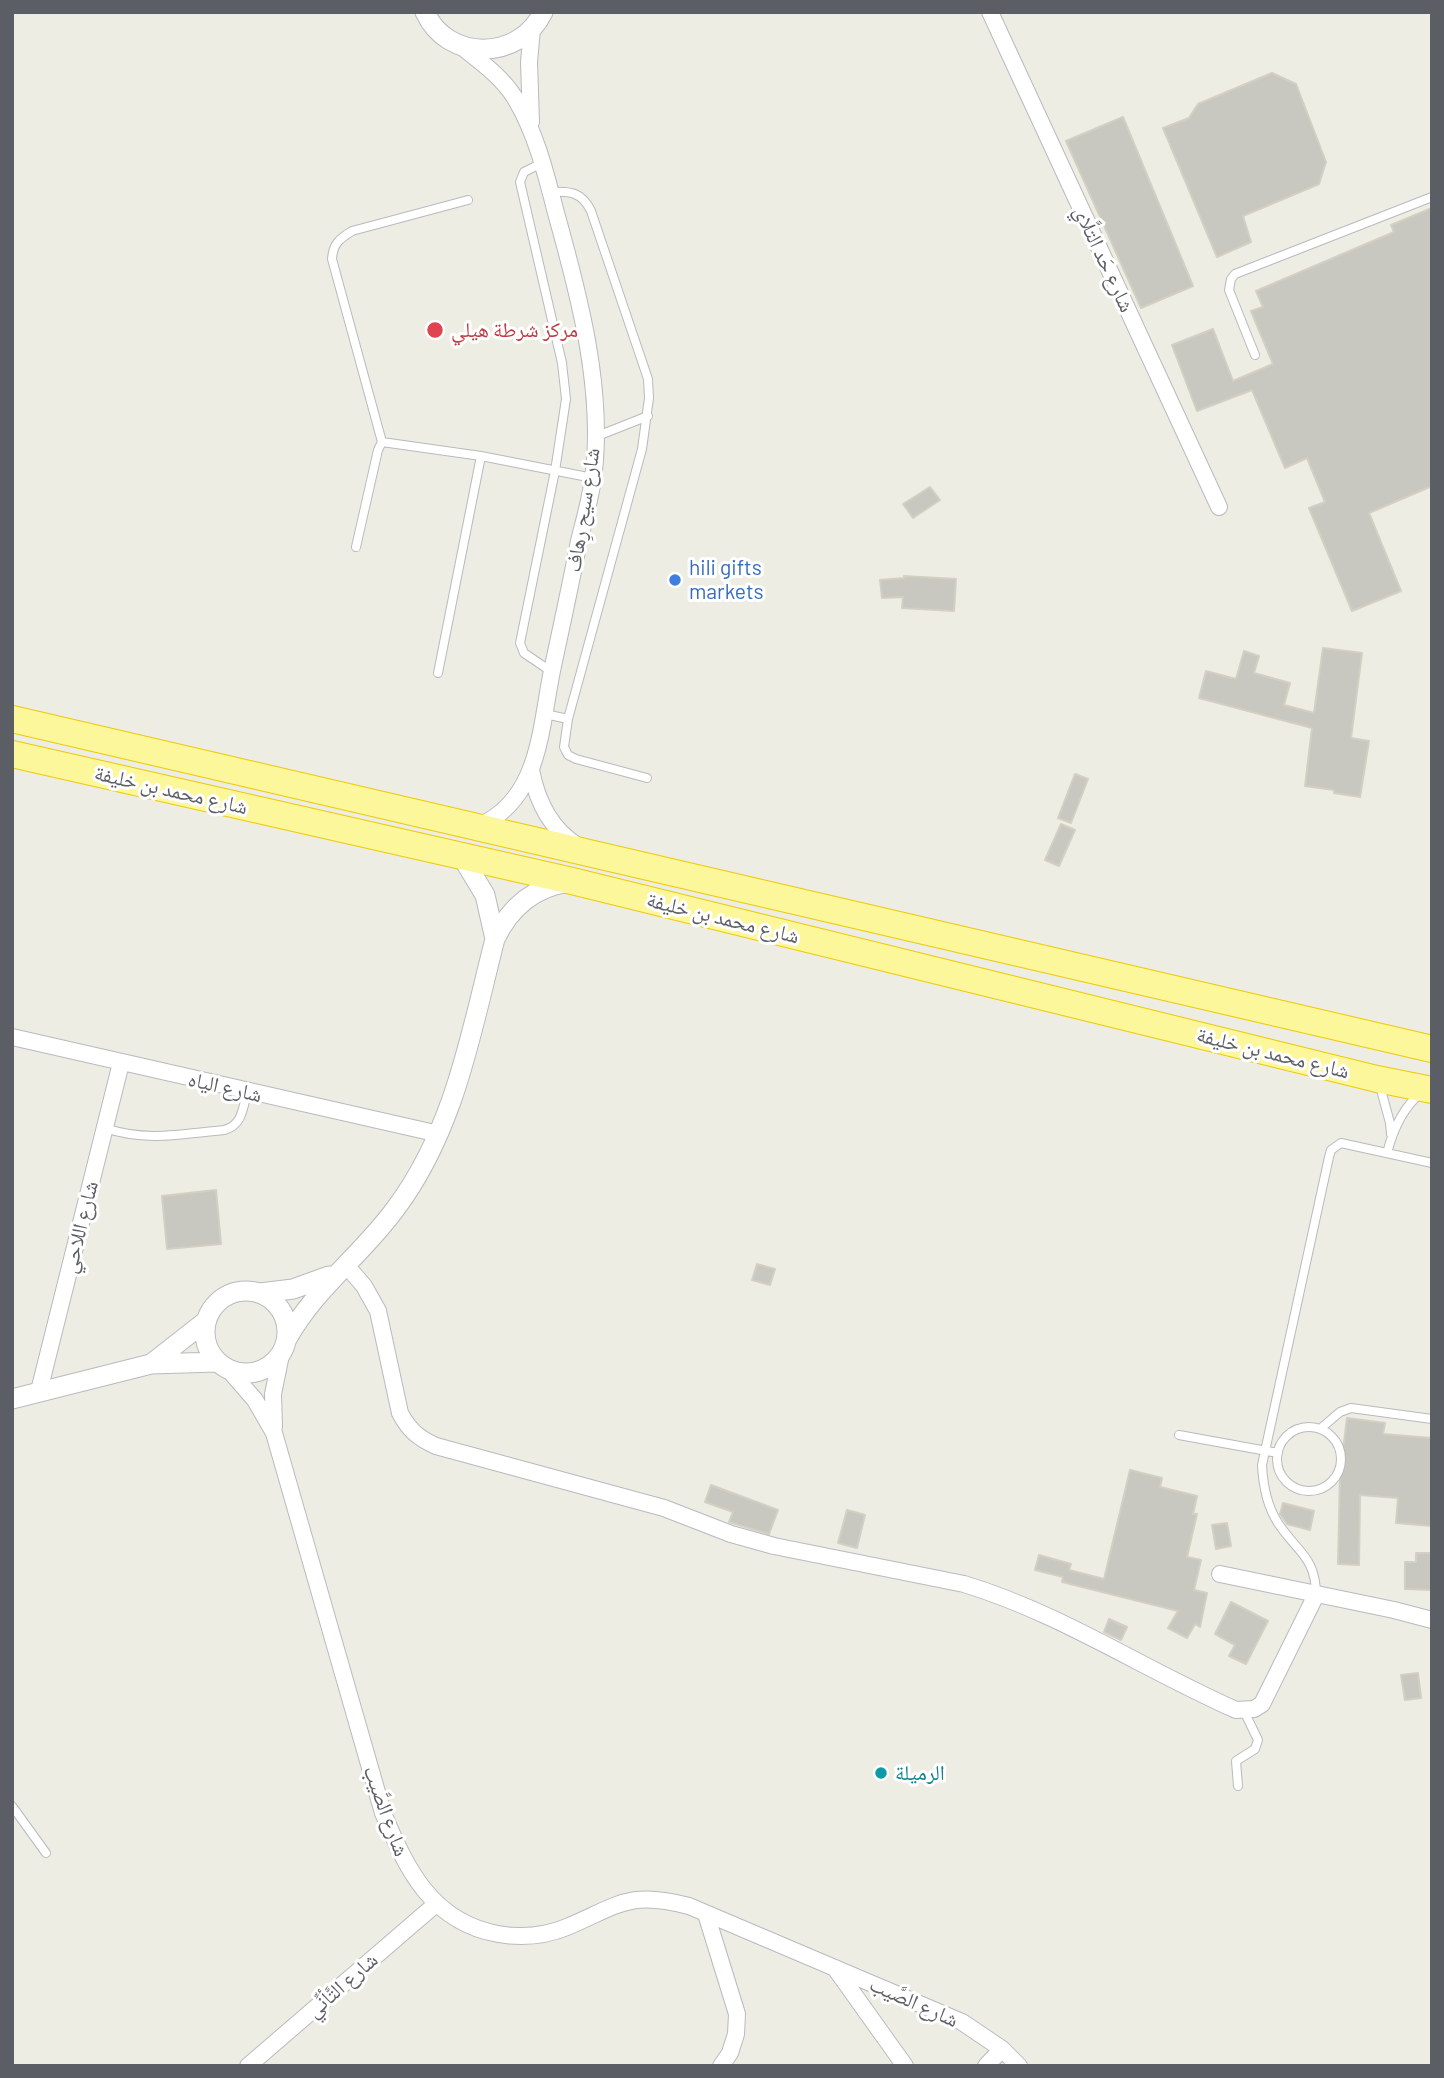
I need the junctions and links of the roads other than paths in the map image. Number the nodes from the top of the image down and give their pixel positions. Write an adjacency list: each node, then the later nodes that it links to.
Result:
1 (543, 12): 4 (street)
2 (990, 12): 18 (street, شارع حَد التلَّاي)
3 (424, 14): 5 (street)
4 (532, 29): 5 (street); 6 (street, شارع سيح رِهاف)
5 (462, 47): 6 (street, شارع سيح رِهاف)
6 (531, 128): 7 (street, شارع سيح رِهاف)
7 (542, 163): 8 (street, شارع سيح رِهاف); 16 (lane)
8 (551, 192): 12 (lane); 13 (street, شارع سيح رِهاف)
9 (1432, 197): 11 (lane)
10 (468, 200): 14 (lane)
11 (1255, 355)
12 (648, 416): 13 (lane); 24 (lane)
13 (595, 437): 17 (street, شارع سيح رِهاف)
14 (382, 442): 15 (lane); 19 (lane)
15 (481, 456): 16 (lane); 21 (lane)
16 (555, 471): 17 (lane); 20 (lane)
17 (593, 478): 20 (street, شارع سيح رِهاف)
18 (1219, 506)
19 (356, 547)
20 (552, 672): 22 (street, شارع سيح رِهاف)
21 (438, 673)
22 (545, 714): 24 (lane); 26 (street, شارع سيح رِهاف)
23 (12, 719): 28 (highway, شارع محمد بن خليفة)
24 (568, 719): 27 (lane)
25 (12, 754): 30 (highway, شارع محمد بن خليفة)
26 (531, 769): 28 (street, شارع سيح رِهاف); 29 (street)
27 (647, 778)
28 (479, 826): 29 (highway, شارع محمد بن خليفة)
29 (586, 851): 34 (highway, شارع محمد بن خليفة)
30 (462, 857): 31 (highway, شارع محمد بن خليفة); 32 (street)
31 (572, 881): 32 (street); 36 (highway, شارع محمد بن خليفة)
32 (495, 939): 40 (street)
33 (12, 1037): 35 (street, شارع الياه)
34 (1432, 1049)
35 (121, 1063): 38 (street, شارع الياه); 39 (street, شارع اللاحي)
36 (1377, 1079): 37 (highway, شارع محمد بن خليفة); 41 (lane)
37 (1429, 1089): 41 (lane)
38 (247, 1092): 39 (lane); 40 (street, شارع الياه)
39 (105, 1128): 50 (street, شارع اللاحي)
40 (439, 1134): 44 (street)
41 (1391, 1137): 42 (lane)
42 (1387, 1153): 43 (lane); 56 (lane)
43 (1432, 1163)
44 (343, 1268): 45 (street); 47 (street); 61 (street)
45 (260, 1293): 46 (street); 47 (street)
46 (206, 1321): 48 (street); 49 (street)
47 (284, 1347): 49 (street); 54 (street, شارع الصَّيب)
48 (151, 1364): 49 (street); 50 (street)
49 (223, 1366): 54 (street, شارع الصَّيب)
50 (39, 1391): 51 (street)
51 (12, 1399)
52 (1432, 1419): 53 (lane)
53 (1320, 1429): 57 (lane); 57 (lane)
54 (274, 1433): 65 (street, شارع الصَّيب)
55 (1178, 1435): 56 (lane)
56 (1265, 1450): 57 (lane); 59 (lane)
57 (1278, 1453)
58 (1220, 1574): 59 (street)
59 (1317, 1595): 60 (street); 61 (street)
60 (1432, 1620)
61 (1244, 1711): 62 (lane)
62 (1238, 1786)
63 (12, 1806): 64 (lane)
64 (46, 1853)
65 (436, 1904): 66 (street, شارع الصَّيب); 69 (street, شارع التَّأنِّي)
66 (706, 1914): 67 (street, شارع الصَّيب); 70 (street)
67 (835, 1968): 68 (street, شارع الصَّيب); 71 (street)
68 (1002, 2049): 72 (street); 73 (street, شارع الصَّيب)
69 (248, 2066)
70 (721, 2066)
71 (905, 2066)
72 (986, 2066)
73 (1019, 2066)

